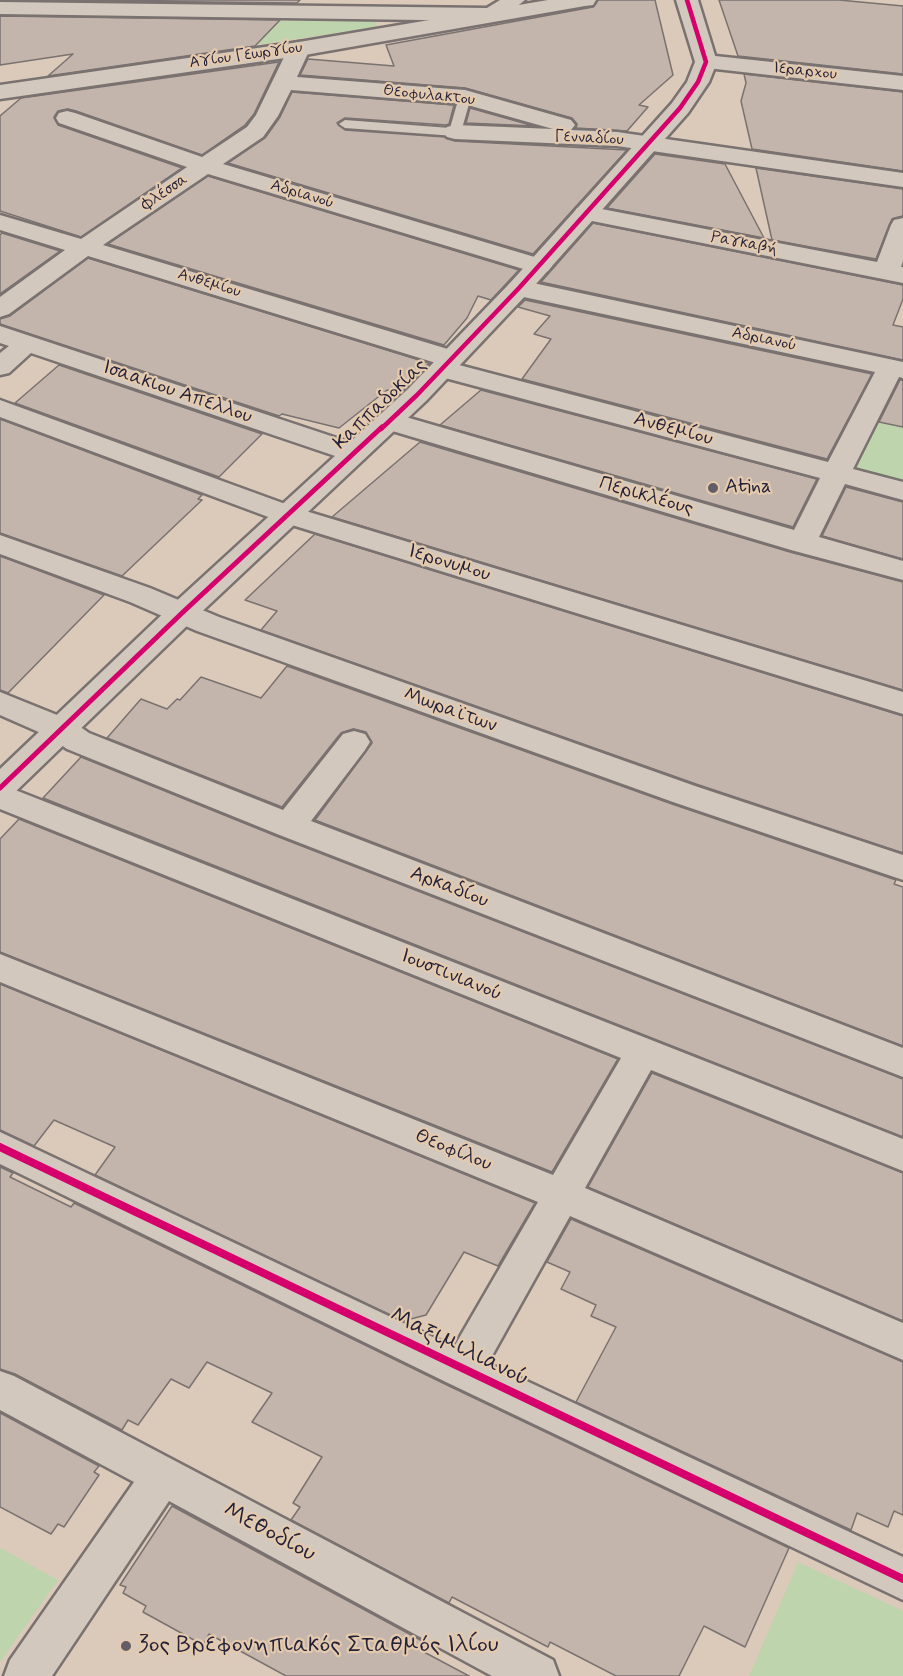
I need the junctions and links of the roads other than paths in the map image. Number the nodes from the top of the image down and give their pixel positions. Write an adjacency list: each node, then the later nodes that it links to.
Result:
1 (327, 0): 7 (street)
2 (514, 0): 8 (street)
3 (585, 0): 8 (street)
4 (687, 0): 10 (street)
5 (152, 5): 6 (street); 7 (street)
6 (0, 8)
7 (308, 12): 8 (street)
8 (492, 15): 9 (street, Αγίου Γεωργίου)
9 (299, 49): 11 (street, Φλέσσα); 13 (street, Αγίου Γεωργίου)
10 (706, 62): 12 (street, Ιεραρχου); 19 (street, Καππαδοκίας)
11 (283, 83): 14 (street, Θεοφυλακτου); 20 (street, Φλέσσα)
12 (903, 83)
13 (1, 94)
14 (465, 97): 17 (lane); 18 (street, Θεοφυλακτου)
15 (67, 118): 20 (street, Αδριανού)
16 (345, 124): 17 (lane, Γενναδίου)
17 (455, 132): 18 (street, Γενναδίου)
18 (605, 138): 19 (street, Γενναδίου)
19 (648, 142): 21 (street, Γενναδίου); 22 (street, Καππαδοκίας)
20 (205, 166): 25 (street, Φλέσσα); 26 (street, Αδριανού)
21 (903, 180)
22 (586, 213): 26 (street, Καππαδοκίας); 27 (street, Ραγκαβή)
23 (0, 222): 25 (street, Ανθεμίου)
24 (903, 225): 27 (street)
25 (86, 246): 29 (street, Φλέσσα); 32 (street, Ανθεμίου)
26 (539, 266): 28 (street, Καππαδοκίας)
27 (895, 273)
28 (519, 288): 32 (street, Καππαδοκίας); 34 (street, Αδριανού)
29 (0, 309)
30 (0, 334): 31 (street, Ισαακιου Απελλου)
31 (27, 343): 33 (street); 37 (street, Ισαακιου Απελλου)
32 (447, 364): 36 (street, Καππαδοκίας); 38 (street, Ανθεμίου)
33 (0, 367)
34 (897, 368): 38 (street)
35 (0, 408): 40 (street, Ιερονυμου)
36 (389, 421): 37 (street, Καππαδοκίας); 41 (street, Περικλέους)
37 (354, 453): 40 (street, Καππαδοκίας)
38 (837, 473): 39 (street, Ανθεμίου); 41 (street)
39 (903, 491)
40 (289, 515): 44 (street, Καππαδοκίας); 46 (street, Ιερονυμου)
41 (801, 543): 43 (street, Περικλέους)
42 (0, 544): 44 (street, Μωραϊτων)
43 (903, 571)
44 (182, 613): 47 (street, Καππαδοκίας); 52 (street, Μωραϊτων)
45 (0, 703): 47 (street, Αρκαδίου)
46 (903, 703)
47 (61, 729): 49 (street, Καππαδοκίας); 51 (street, Αρκαδίου)
48 (354, 742): 51 (street)
49 (0, 788)
50 (0, 796): 54 (street, Ιουστινιανού)
51 (289, 826): 55 (street, Αρκαδίου)
52 (903, 868)
53 (0, 967): 58 (street, Θεοφίλου)
54 (643, 1052): 57 (street, Ιουστινιανού); 58 (street)
55 (903, 1063)
56 (0, 1147): 60 (street, Μαξιμιλιανού)
57 (903, 1155)
58 (562, 1195): 59 (street, Θεοφίλου); 60 (street)
59 (903, 1342)
60 (462, 1370): 63 (street, Μαξιμιλιανού)
61 (0, 1389): 62 (street, Μεθοδίου)
62 (162, 1476): 64 (street); 65 (street, Μεθοδίου)
63 (903, 1579)
64 (26, 1676)
65 (537, 1676)

